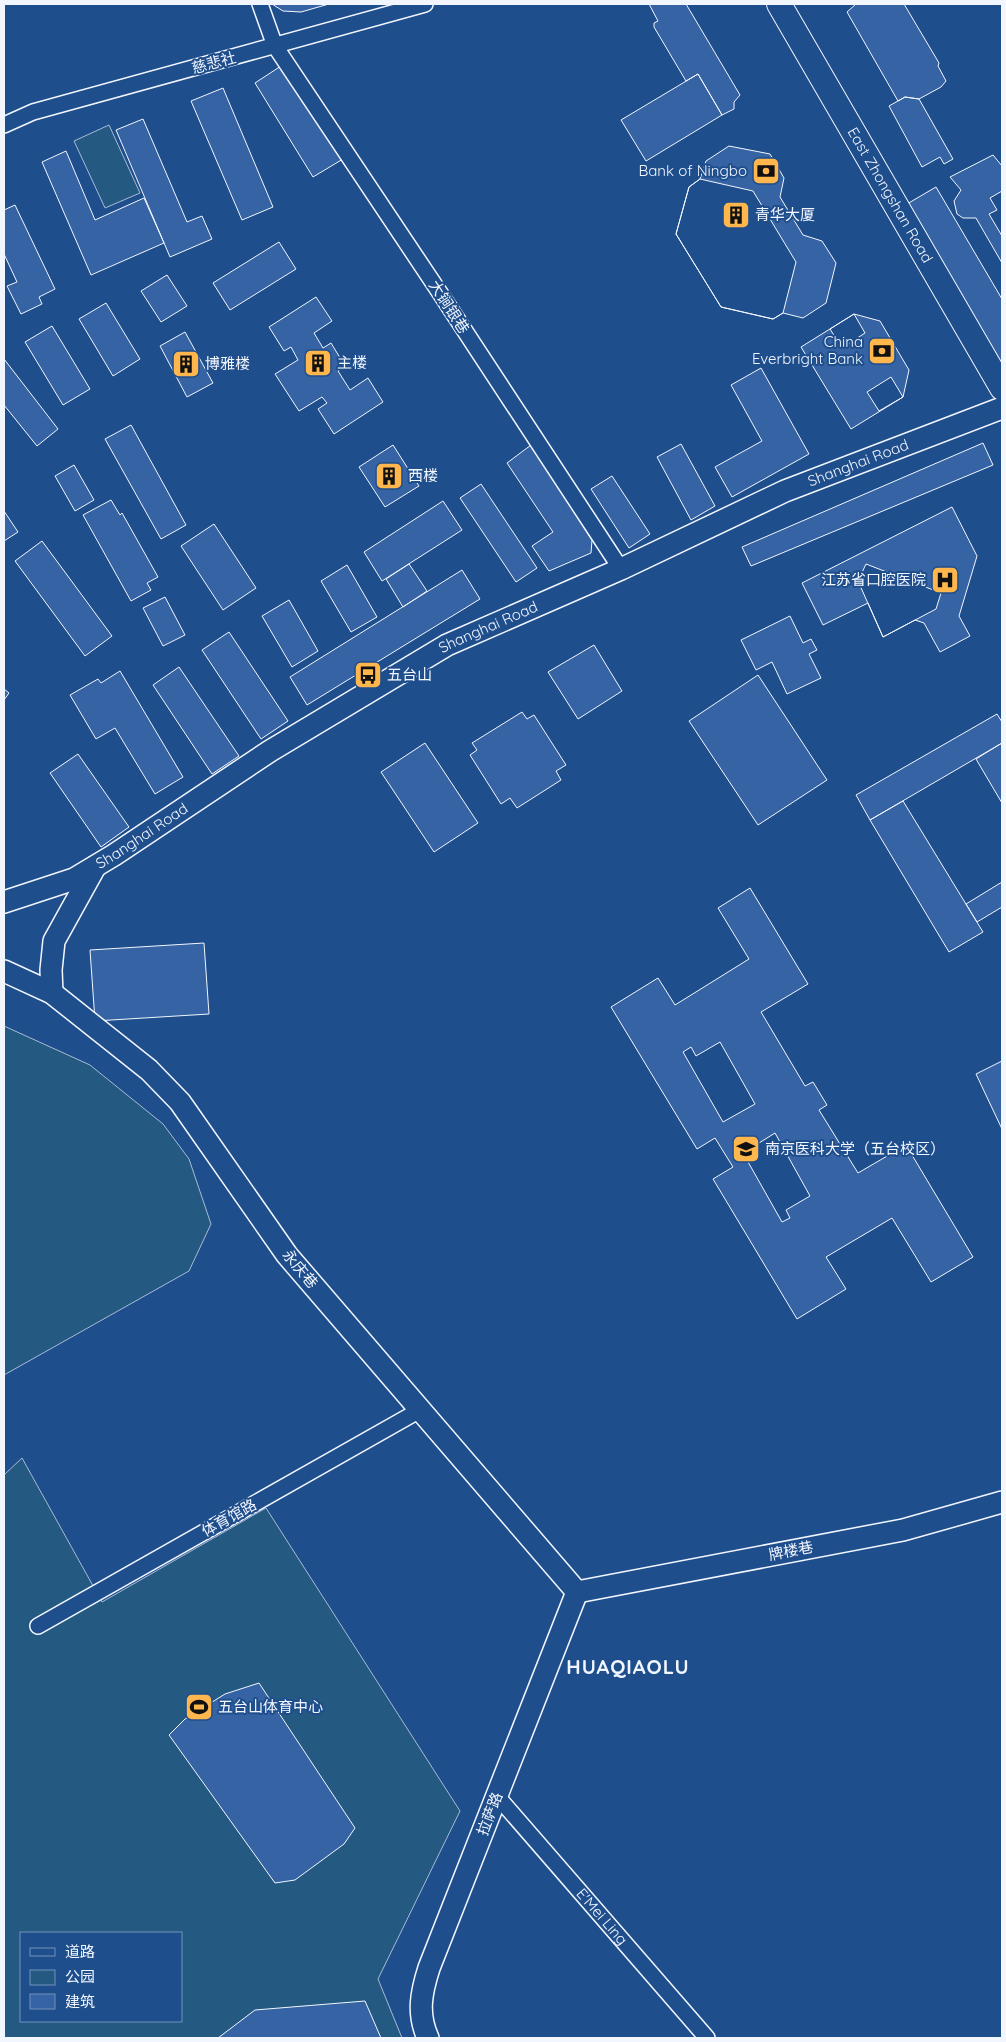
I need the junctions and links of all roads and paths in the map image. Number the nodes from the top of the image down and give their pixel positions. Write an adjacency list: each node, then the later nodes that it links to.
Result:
1 (260, 4): 4 (street, 大锏银巷)
2 (425, 4): 4 (street, 慈悲社)
3 (779, 4): 6 (main road, East Zhongshan Road)
4 (275, 46): 5 (street, 慈悲社); 8 (street, 大锏银巷)
5 (4, 125)
6 (1002, 388)
7 (1002, 408): 8 (street, Shanghai Road)
8 (621, 569): 9 (street, Shanghai Road)
9 (95, 866): 10 (street, Shanghai Road); 12 (street)
10 (4, 902)
11 (4, 971): 12 (street, 永庆巷)
12 (52, 993): 13 (street, 永庆巷)
13 (420, 1410): 15 (street, 永庆巷); 16 (street, 体育馆路)
14 (1002, 1502): 15 (street, 牌楼巷)
15 (577, 1592): 17 (street, 拉萨路)
16 (38, 1626)
17 (497, 1796): 18 (street, 拉萨路); 19 (street, E'Mei Ling)
18 (428, 2038)
19 (707, 2038)

